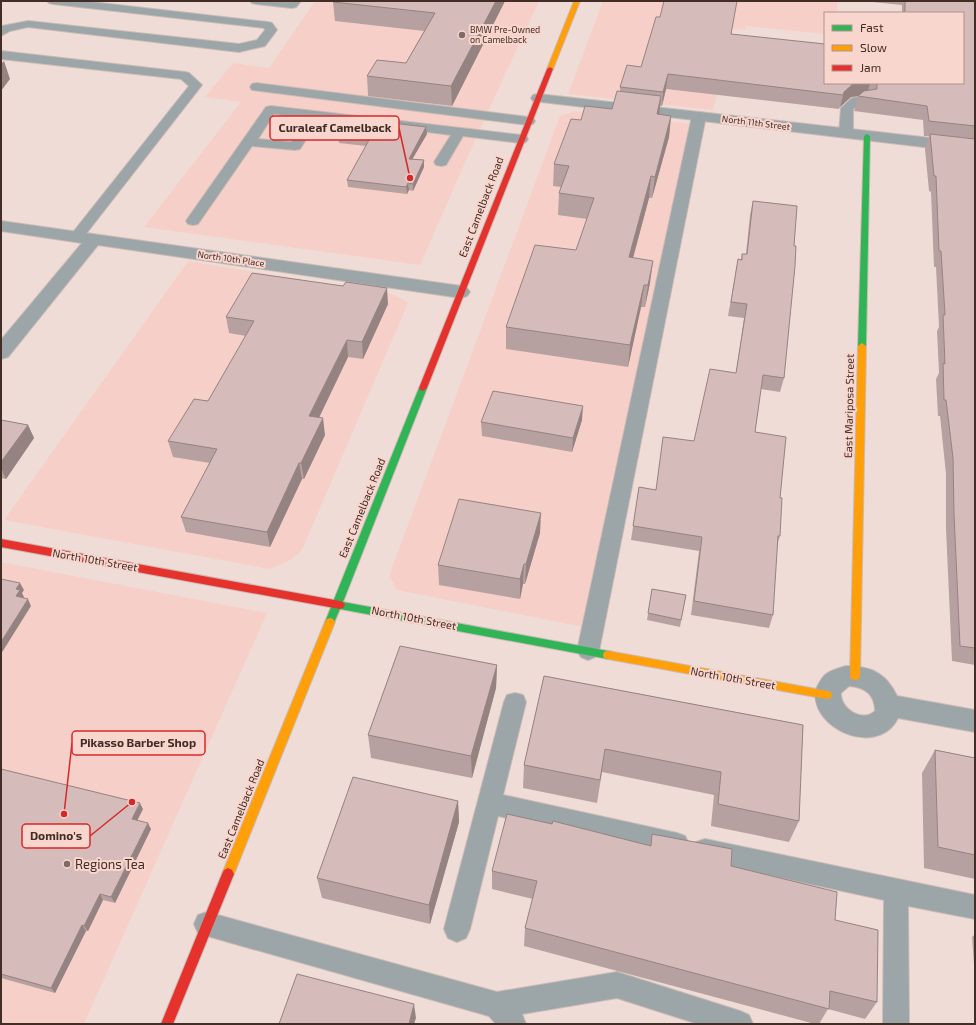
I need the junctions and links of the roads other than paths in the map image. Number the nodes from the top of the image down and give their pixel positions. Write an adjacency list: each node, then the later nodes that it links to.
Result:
1 (53, 1): 5 (lane)
2 (256, 1): 4 (lane)
3 (577, 1): 8 (street, East Camelback Road)
4 (293, 3)
5 (1, 32)
6 (1, 54): 24 (lane)
7 (256, 87): 9 (lane)
8 (538, 98): 12 (street, North 11th Street); 14 (street, East Camelback Road)
9 (355, 99): 13 (lane); 14 (lane)
10 (867, 100): 16 (lane)
11 (315, 115): 13 (lane); 19 (lane); 19 (lane)
12 (699, 116): 16 (street, North 11th Street); 29 (lane)
13 (344, 118): 15 (lane)
14 (528, 121): 18 (street, East Camelback Road)
15 (459, 132): 18 (lane); 21 (lane)
16 (846, 133): 17 (street, North 11th Street)
17 (867, 136): 20 (street, North 11th Street); 30 (street, East Mariposa Street)
18 (521, 139): 25 (street, East Camelback Road)
19 (249, 142): 22 (lane)
20 (975, 148)
21 (441, 162)
22 (193, 221)
23 (1, 226): 24 (street, North 10th Place)
24 (86, 238): 25 (street, North 10th Place); 26 (street)
25 (461, 292): 28 (street, East Camelback Road)
26 (1, 353)
27 (1, 543): 28 (street, North 10th Street)
28 (337, 603): 29 (street, North 10th Street); 38 (street, East Camelback Road)
29 (588, 651): 31 (street, North 10th Street)
30 (855, 676): 31 (street); 33 (street)
31 (827, 695): 33 (street)
32 (515, 702): 35 (lane)
33 (889, 705): 34 (street)
34 (975, 721)
35 (489, 803): 36 (lane); 39 (lane)
36 (896, 891): 37 (lane); 43 (lane)
37 (975, 907)
38 (207, 924): 40 (lane); 41 (street, East Camelback Road)
39 (457, 930)
40 (505, 1014): 42 (lane)
41 (167, 1024)
42 (740, 1024)
43 (896, 1024)

